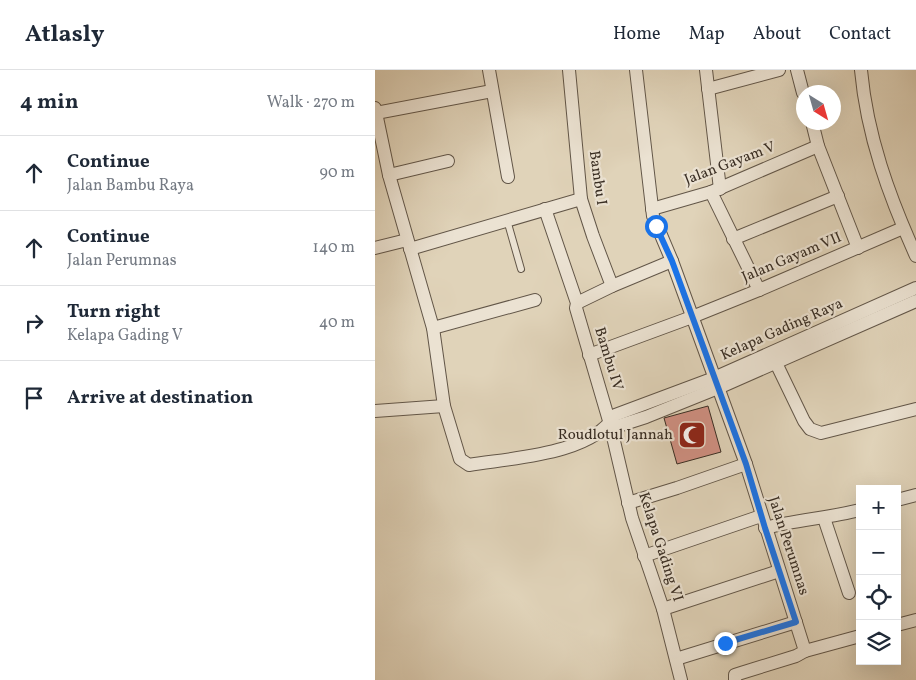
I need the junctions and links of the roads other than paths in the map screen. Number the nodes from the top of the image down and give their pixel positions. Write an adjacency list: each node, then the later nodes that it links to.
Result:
1 (489, 70): 10 (street)
2 (569, 70): 19 (street, Bambu I)
3 (636, 70): 20 (street, Jalan Perumnas)
4 (706, 70): 9 (street)
5 (779, 70): 9 (street)
6 (797, 70): 8 (street)
7 (861, 70): 23 (street)
8 (801, 85)
9 (708, 89): 17 (street)
10 (492, 91): 11 (street); 16 (street)
11 (375, 111): 15 (street, Kelapa Gading Raya)
12 (814, 130): 13 (street)
13 (818, 146): 17 (street, Jalan Gayam V); 18 (street)
14 (448, 161): 15 (street)
15 (389, 175): 25 (street, Kelapa Gading Raya)
16 (509, 177)
17 (715, 191): 20 (street, Jalan Gayam V); 24 (street)
18 (837, 196): 24 (street); 27 (street)
19 (581, 199): 21 (street); 31 (street, Bambu I)
20 (652, 208): 29 (street, Jalan Perumnas)
21 (545, 209): 22 (street); 36 (street, Bambu IV)
22 (507, 220): 25 (street); 30 (lane)
23 (903, 228): 27 (street, Jalan Gayam VII); 28 (street)
24 (733, 239): 33 (street)
25 (409, 245): 26 (street); 38 (street, Kelapa Gading Raya)
26 (375, 248)
27 (858, 248): 33 (street, Jalan Gayam VII)
28 (916, 256)
29 (672, 261): 31 (street); 37 (street, Jalan Perumnas)
30 (521, 269)
31 (613, 286): 36 (street)
32 (916, 288): 41 (street, Kelapa Gading Raya)
33 (759, 290): 37 (street, Jalan Gayam VII)
34 (535, 300): 38 (street)
35 (916, 301): 40 (street, Kelapa Gading Raya)
36 (577, 303): 39 (street, Bambu IV)
37 (692, 317): 39 (street, Jalan Gayam VII); 41 (street, Jalan Perumnas)
38 (433, 328): 42 (street, Kelapa Gading Raya)
39 (589, 355): 45 (street, Bambu IV)
40 (775, 363): 41 (street, Kelapa Gading Raya); 43 (street)
41 (716, 383): 45 (street, Kelapa Gading Raya); 46 (street, Jalan Perumnas)
42 (444, 406): 44 (street); 45 (street, Kelapa Gading Raya)
43 (916, 410)
44 (375, 411)
45 (610, 424): 49 (street, Kelapa Gading VI)
46 (746, 464): 49 (street); 52 (street, Jalan Perumnas)
47 (916, 496): 48 (street)
48 (901, 499)
49 (629, 503): 53 (street, Kelapa Gading VI)
50 (856, 511): 51 (street)
51 (824, 518): 52 (street); 55 (street)
52 (763, 522): 53 (street); 54 (street, Jalan Perumnas)
53 (644, 556): 56 (street, Kelapa Gading VI)
54 (779, 571): 56 (street); 58 (street, Jalan Perumnas)
55 (849, 593)
56 (663, 609): 62 (street, Kelapa Gading VI)
57 (916, 620): 59 (street)
58 (796, 622): 61 (street, Jalan Perumnas); 62 (street)
59 (901, 625)
60 (856, 637): 61 (street)
61 (805, 651): 64 (street)
62 (676, 659): 63 (street, Kelapa Gading VI)
63 (681, 680)
64 (735, 680)

